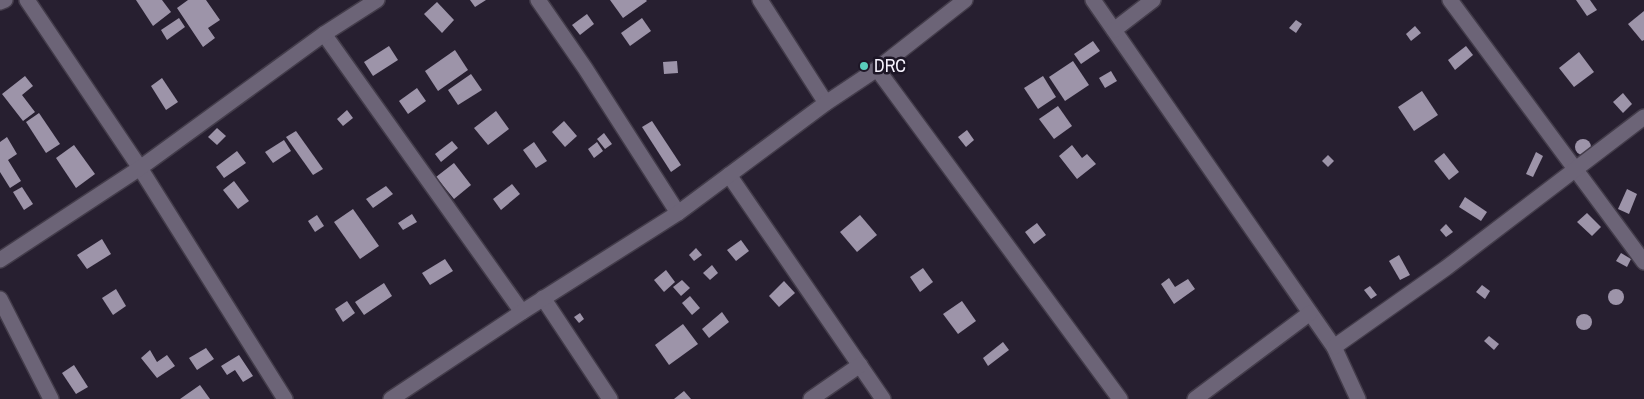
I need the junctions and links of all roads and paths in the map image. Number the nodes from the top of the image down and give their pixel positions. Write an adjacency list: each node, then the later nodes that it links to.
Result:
1 (5, 0): 10 (street)
2 (27, 0): 16 (street)
3 (377, 0): 12 (street)
4 (538, 0): 19 (street)
5 (760, 0): 14 (street)
6 (965, 0): 13 (street)
7 (1093, 0): 11 (street)
8 (1153, 0): 11 (street)
9 (1452, 1): 17 (street)
10 (0, 2)
11 (1114, 30): 25 (street)
12 (324, 34): 16 (street); 24 (street)
13 (877, 69): 14 (street); 34 (street)
14 (826, 103): 18 (street)
15 (1644, 117): 17 (street)
16 (140, 168): 20 (street); 29 (street)
17 (1574, 169): 21 (street); 26 (street)
18 (729, 175): 19 (street); 27 (street)
19 (678, 213): 22 (street)
20 (0, 260)
21 (1644, 262)
22 (543, 298): 24 (street); 31 (street)
23 (0, 299): 28 (street)
24 (522, 312): 30 (street)
25 (1310, 313): 26 (street); 35 (street)
26 (1334, 347): 36 (street)
27 (860, 365): 32 (street); 33 (street)
28 (51, 399)
29 (285, 399)
30 (391, 399)
31 (610, 399)
32 (812, 399)
33 (883, 399)
34 (1120, 399)
35 (1195, 399)
36 (1358, 399)

